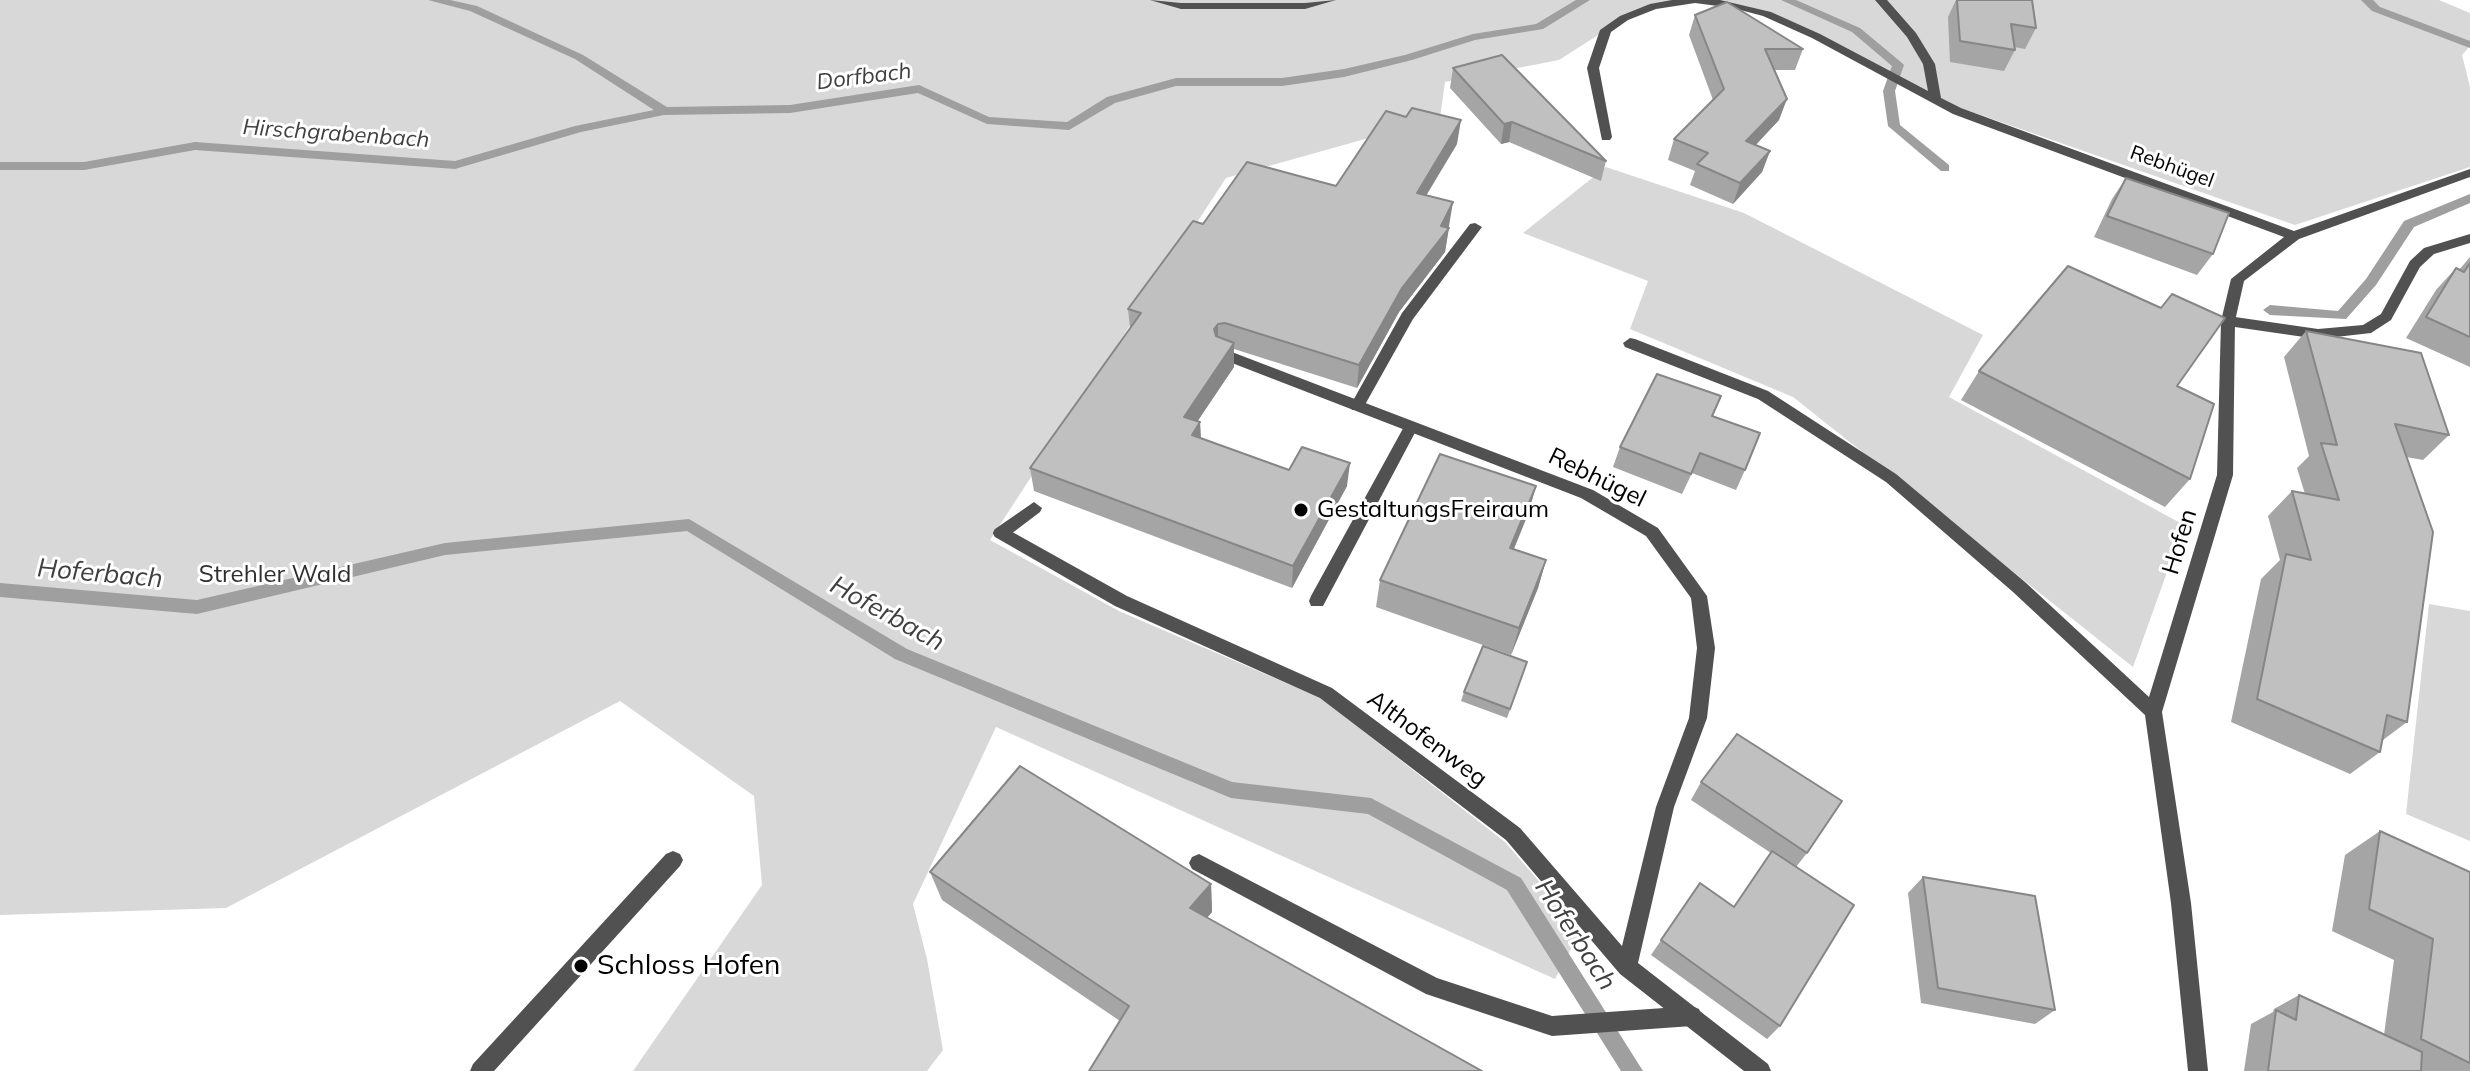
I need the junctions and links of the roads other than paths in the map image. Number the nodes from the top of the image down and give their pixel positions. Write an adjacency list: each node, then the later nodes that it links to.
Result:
1 (1156, 0): 2 (street)
2 (1330, 0)
3 (1881, 0): 4 (street)
4 (1935, 99): 5 (street, Rebhügel); 8 (street, Rebhügel)
5 (1606, 137)
6 (2470, 173): 8 (street, Hofen)
7 (1475, 227): 13 (street)
8 (2294, 236): 10 (street, Hofen)
9 (2470, 238): 10 (street)
10 (2228, 321): 17 (street, Hofen)
11 (1630, 343): 17 (street)
12 (1224, 354): 13 (street, Rebhügel)
13 (1357, 406): 14 (street, Rebhügel)
14 (1411, 427): 16 (street); 20 (street, Rebhügel)
15 (1034, 508): 20 (street, Althofenweg)
16 (1317, 601)
17 (2153, 712): 24 (street, Hofen)
18 (673, 860): 22 (street)
19 (1199, 863): 21 (street)
20 (1627, 967): 21 (street, Althofenweg)
21 (1692, 1016): 23 (street, Althofenweg)
22 (480, 1071)
23 (1761, 1071)
24 (2198, 1071)

